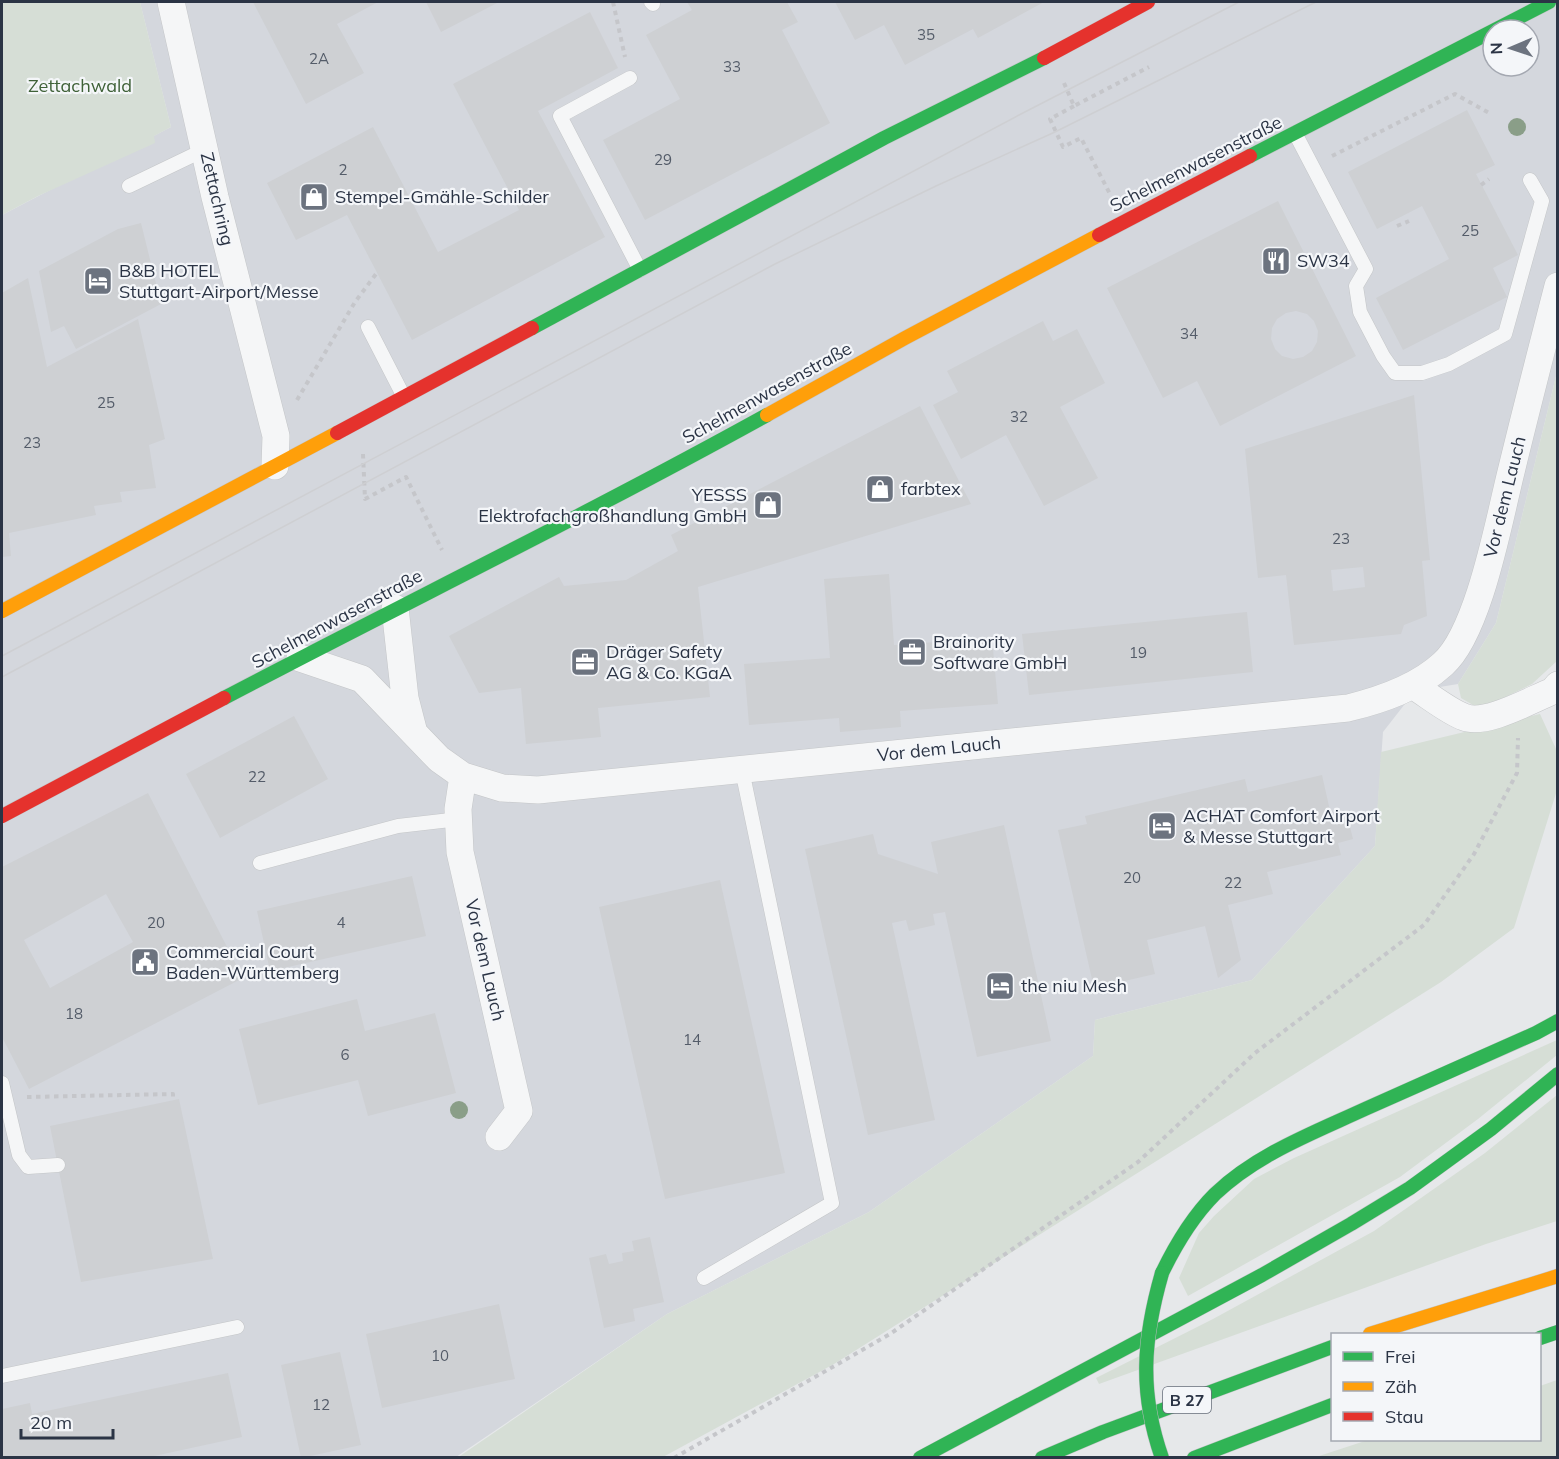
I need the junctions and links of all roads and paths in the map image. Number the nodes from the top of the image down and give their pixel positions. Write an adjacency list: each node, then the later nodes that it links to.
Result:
1 (171, 2): 11 (street, Zettachring)
2 (613, 2): 6 (path)
3 (1148, 2): 20 (main road)
4 (1549, 2): 10 (main road, Schelmenwasenstraße)
5 (1149, 67): 8 (path)
6 (630, 78): 20 (lane)
7 (1063, 80): 8 (path)
8 (1074, 106): 18 (path)
9 (1491, 114): 12 (path)
10 (1295, 133): 12 (lane); 18 (main road, Schelmenwasenstraße)
11 (206, 149): 16 (lane); 26 (street, Zettachring)
12 (1312, 166): 14 (lane)
13 (1489, 179): 15 (path)
14 (1530, 180)
15 (1482, 185)
16 (129, 186)
17 (1409, 221): 19 (path)
18 (1124, 222): 28 (main road, Schelmenwasenstraße)
19 (1397, 226)
20 (640, 270): 24 (main road)
21 (376, 274): 26 (path)
22 (1557, 286): 32 (street, Vor dem Lauch)
23 (368, 327): 24 (lane)
24 (404, 397): 25 (main road)
25 (337, 433): 27 (main road); 28 (path)
26 (276, 436): 27 (street, Zettachring)
27 (274, 466): 30 (main road)
28 (456, 578): 29 (main road, Schelmenwasenstraße)
29 (395, 608): 31 (main road, Schelmenwasenstraße); 35 (street, Vor dem Lauch)
30 (2, 611)
31 (300, 658): 35 (street, Vor dem Lauch); 38 (main road, Schelmenwasenstraße)
32 (1412, 685): 34 (street); 36 (street, Vor dem Lauch)
33 (1557, 685): 34 (street)
34 (1519, 705): 57 (path)
35 (413, 731): 37 (street, Vor dem Lauch)
36 (742, 770): 37 (street, Vor dem Lauch); 49 (lane)
37 (463, 776): 39 (street, Vor dem Lauch)
38 (2, 816)
39 (459, 819): 40 (lane); 46 (street, Vor dem Lauch)
40 (260, 863)
41 (1557, 1021): 60 (main road, bridge)
42 (1557, 1074): 58 (main road)
43 (2, 1083): 44 (lane)
44 (5, 1098): 45 (path); 47 (lane)
45 (173, 1100)
46 (499, 1137)
47 (58, 1165)
48 (1557, 1276): 52 (main road)
49 (704, 1278)
50 (237, 1327): 55 (lane)
51 (1557, 1332): 53 (main road)
52 (1377, 1333)
53 (1541, 1337)
54 (1331, 1347): 59 (main road, B 27)
55 (2, 1376)
56 (1331, 1405): 61 (main road)
57 (675, 1458)
58 (920, 1458)
59 (1042, 1458)
60 (1162, 1458)
61 (1194, 1458)

